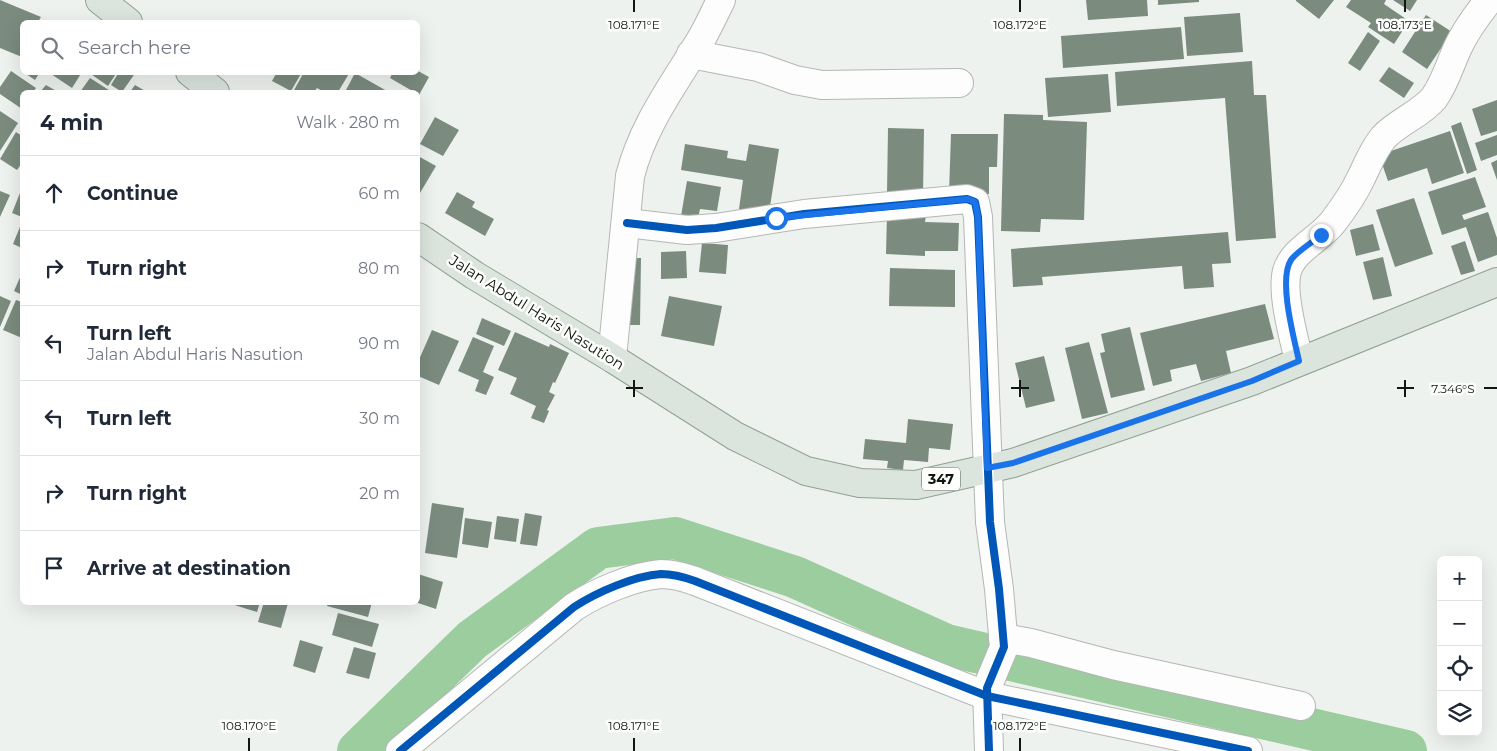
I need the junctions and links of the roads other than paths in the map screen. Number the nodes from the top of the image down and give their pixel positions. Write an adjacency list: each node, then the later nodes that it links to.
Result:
1 (100, 0): 4 (main road)
2 (721, 0): 5 (street)
3 (1489, 0): 13 (street)
4 (125, 20)
5 (691, 54): 7 (street); 9 (street)
6 (194, 75): 8 (main road)
7 (959, 83)
8 (212, 90)
9 (627, 223): 12 (street); 14 (street)
10 (420, 238): 12 (main road, Jalan Abdul Haris Nasution / 347)
11 (1497, 282): 13 (main road, Jalan Abdul Haris Nasution / 347)
12 (612, 358): 14 (main road, Jalan Abdul Haris Nasution / 347)
13 (1299, 361): 14 (main road, Jalan Abdul Haris Nasution / 347)
14 (987, 468): 15 (street)
15 (1003, 643): 16 (street); 17 (street)
16 (987, 692): 18 (street); 19 (street); 20 (street)
17 (1301, 706)
18 (400, 751)
19 (989, 751)
20 (1248, 751)

